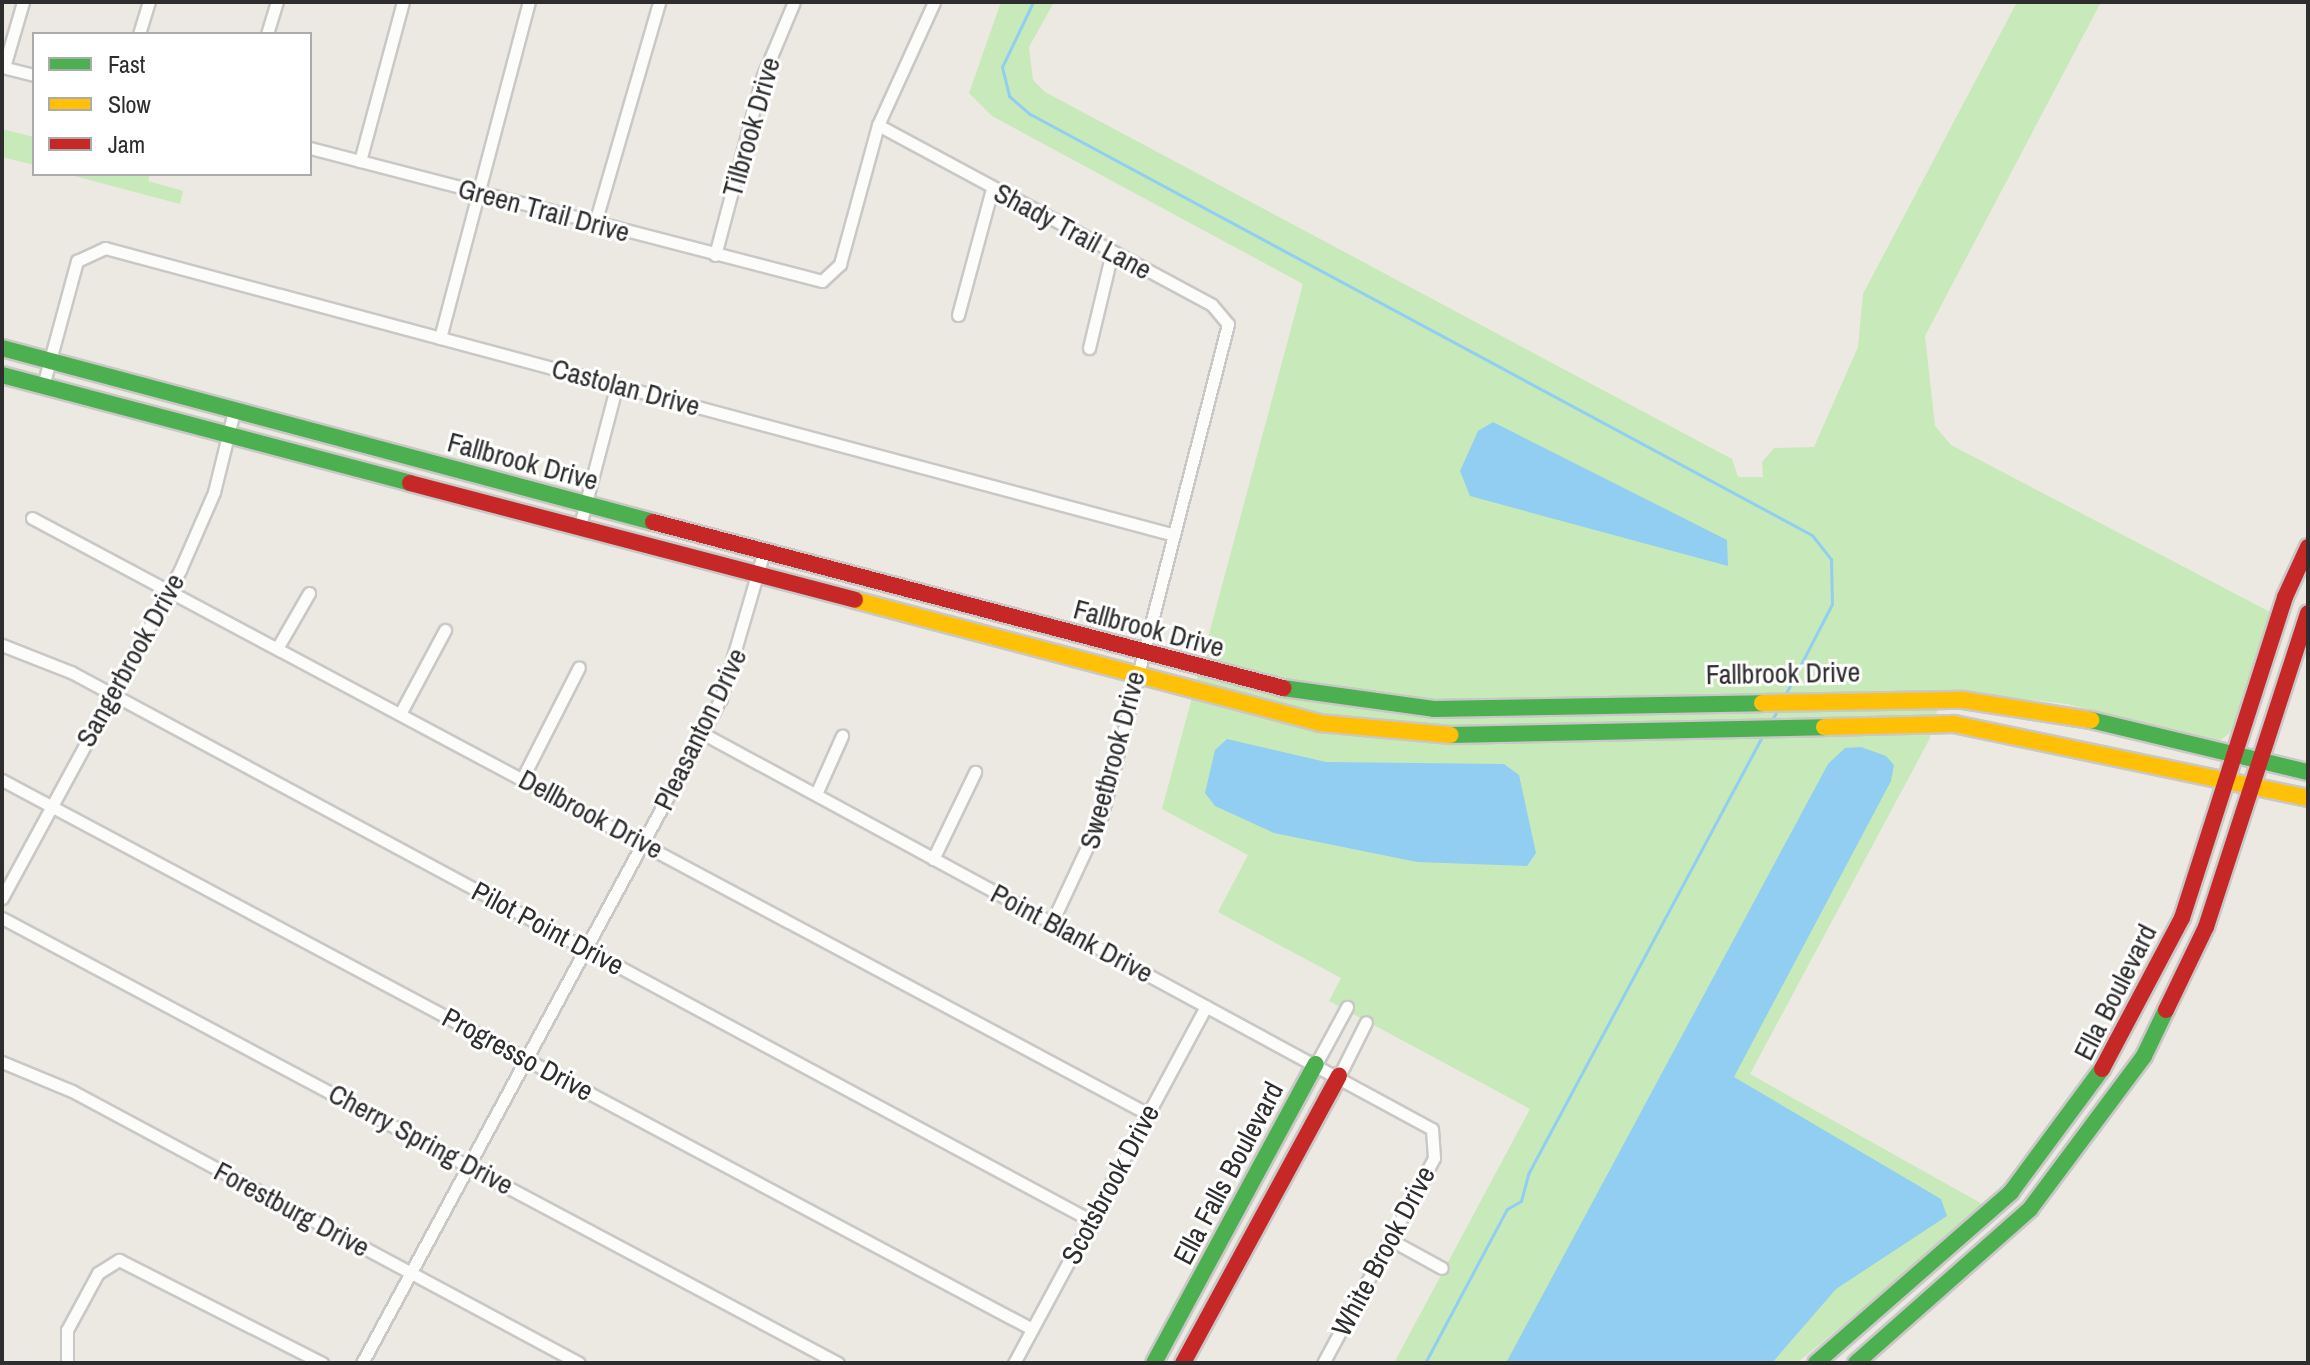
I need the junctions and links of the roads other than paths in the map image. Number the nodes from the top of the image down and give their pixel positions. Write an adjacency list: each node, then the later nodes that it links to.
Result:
1 (23, 2): 11 (street)
2 (149, 2): 9 (street)
3 (277, 2): 10 (street)
4 (403, 2): 15 (street)
5 (529, 2): 17 (street)
6 (659, 2): 18 (street)
7 (794, 2): 20 (street, Tilbrook Drive)
8 (934, 2): 13 (street)
9 (140, 32)
10 (268, 32)
11 (3, 67): 12 (street)
12 (32, 74)
13 (878, 125): 16 (street, Shady Trail Lane); 20 (street, Green Trail Drive)
14 (312, 149): 15 (street, Green Trail Drive)
15 (360, 161): 17 (street, Green Trail Drive)
16 (992, 189): 19 (street, Shady Trail Lane); 21 (street)
17 (478, 192): 18 (street, Green Trail Drive); 22 (street)
18 (595, 223): 20 (street, Green Trail Drive)
19 (1112, 252): 24 (street); 26 (street, Shady Trail Lane)
20 (715, 255)
21 (958, 315)
22 (440, 338): 25 (street, Castolan Drive); 28 (street, Castolan Drive)
23 (2, 348): 25 (main road, Fallbrook Drive)
24 (1089, 348)
25 (49, 361): 29 (street); 30 (main road, Fallbrook Drive)
26 (1221, 361): 37 (street, Sweetbrook Drive)
27 (2, 375): 29 (main road, Fallbrook Drive)
28 (617, 384): 34 (street); 37 (street, Castolan Drive)
29 (43, 386): 31 (main road, Fallbrook Drive)
30 (234, 411): 31 (street, Sangerbrook Drive); 32 (main road, Fallbrook Drive)
31 (228, 435): 33 (main road, Fallbrook Drive); 41 (street, Sangerbrook Drive)
32 (405, 456): 33 (main road); 34 (main road, Fallbrook Drive)
33 (399, 480): 36 (main road, Fallbrook Drive)
34 (585, 505): 36 (street); 39 (main road, Fallbrook Drive)
35 (32, 518): 41 (street, Dellbrook Drive)
36 (579, 529): 40 (main road, Fallbrook Drive)
37 (1171, 534): 49 (street, Sweetbrook Drive)
38 (2308, 547): 62 (main road, Ella Boulevard)
39 (764, 551): 40 (street, Pleasanton Drive); 43 (main road, Fallbrook Drive)
40 (759, 576): 46 (main road, Fallbrook Drive); 60 (street, Pleasanton Drive)
41 (170, 588): 48 (street, Dellbrook Drive); 52 (street, Sangerbrook Drive)
42 (309, 593): 48 (street)
43 (977, 608): 46 (main road); 49 (main road, Fallbrook Drive)
44 (2308, 613): 63 (main road, Ella Boulevard)
45 (445, 630): 56 (street)
46 (971, 633): 51 (main road, Fallbrook Drive)
47 (2, 645): 52 (street, Pilot Point Drive)
48 (279, 645): 56 (street, Dellbrook Drive)
49 (1141, 654): 51 (street, Sweetbrook Drive); 55 (main road, Fallbrook Drive)
50 (579, 667): 66 (street)
51 (1135, 677): 59 (main road, Fallbrook Drive); 77 (street, Sweetbrook Drive)
52 (112, 693): 72 (street, Sangerbrook Drive); 78 (street, Pilot Point Drive)
53 (1796, 698): 54 (main road, Fallbrook Drive); 55 (main road, Fallbrook Drive); 57 (main road)
54 (1985, 703): 58 (main road); 62 (main road, Fallbrook Drive)
55 (1376, 706): 59 (main road)
56 (401, 712): 66 (street, Dellbrook Drive)
57 (1795, 725): 58 (main road, Fallbrook Drive); 59 (main road, Fallbrook Drive)
58 (1983, 728): 67 (main road, Fallbrook Drive)
59 (1375, 730)
60 (702, 733): 70 (street, Point Blank Drive); 73 (street, Pleasanton Drive)
61 (842, 736): 70 (street)
62 (2236, 754): 63 (main road, Fallbrook Drive); 67 (main road, Ella Boulevard)
63 (2260, 760): 65 (main road, Fallbrook Drive); 69 (main road, Ella Boulevard)
64 (975, 772): 74 (street)
65 (2308, 772)
66 (523, 777): 73 (street, Dellbrook Drive)
67 (2228, 779): 69 (main road, Fallbrook Drive); 83 (main road, Ella Boulevard)
68 (2, 780): 72 (street, Progresso Drive)
69 (2253, 785): 71 (main road, Fallbrook Drive); 86 (main road, Ella Boulevard)
70 (816, 794): 74 (street, Point Blank Drive)
71 (2308, 798)
72 (51, 803): 75 (street, Sangerbrook Drive); 82 (street, Progresso Drive)
73 (644, 842): 78 (street, Pleasanton Drive); 88 (street, Dellbrook Drive)
74 (933, 859): 77 (street, Point Blank Drive)
75 (2, 898)
76 (2, 918): 90 (street, Cherry Spring Drive)
77 (1052, 922): 79 (street, Point Blank Drive)
78 (585, 948): 82 (street, Pleasanton Drive); 91 (street, Pilot Point Drive)
79 (1206, 1006): 85 (street, Point Blank Drive); 88 (street, Scotsbrook Drive)
80 (1347, 1007): 85 (street, Ella Falls Boulevard)
81 (1366, 1022): 87 (street, Ella Falls Boulevard)
82 (524, 1058): 90 (street, Pleasanton Drive); 99 (street, Progresso Drive)
83 (2112, 1060): 86 (main road); 92 (main road, Ella Boulevard)
84 (2, 1062): 96 (street, Forestburg Drive)
85 (1316, 1064): 87 (street, Point Blank Drive); 97 (main road, Ella Falls Boulevard)
86 (2134, 1072): 94 (main road, Ella Boulevard)
87 (1339, 1076): 89 (street, Point Blank Drive); 98 (main road, Ella Falls Boulevard)
88 (1148, 1114): 91 (street, Scotsbrook Drive)
89 (1438, 1137): 93 (street, White Brook Drive)
90 (468, 1165): 96 (street, Pleasanton Drive); 104 (street, Cherry Spring Drive)
91 (1090, 1220): 99 (street, Scotsbrook Drive)
92 (1978, 1227): 94 (main road); 109 (main road, Ella Boulevard)
93 (1389, 1239): 95 (street); 108 (street, White Brook Drive)
94 (1996, 1245): 110 (main road, Ella Boulevard)
95 (1442, 1268)
96 (411, 1273): 102 (street, Pleasanton Drive); 103 (street, Forestburg Drive)
97 (1199, 1280): 98 (main road); 106 (main road, Ella Falls Boulevard)
98 (1221, 1292): 107 (main road, Ella Falls Boulevard)
99 (1032, 1329): 105 (street, Scotsbrook Drive)
100 (67, 1363): 101 (street)
101 (322, 1363)
102 (362, 1363)
103 (579, 1363)
104 (838, 1363)
105 (1014, 1363)
106 (1154, 1363)
107 (1183, 1363)
108 (1323, 1363)
109 (1816, 1363)
110 (1856, 1363)

